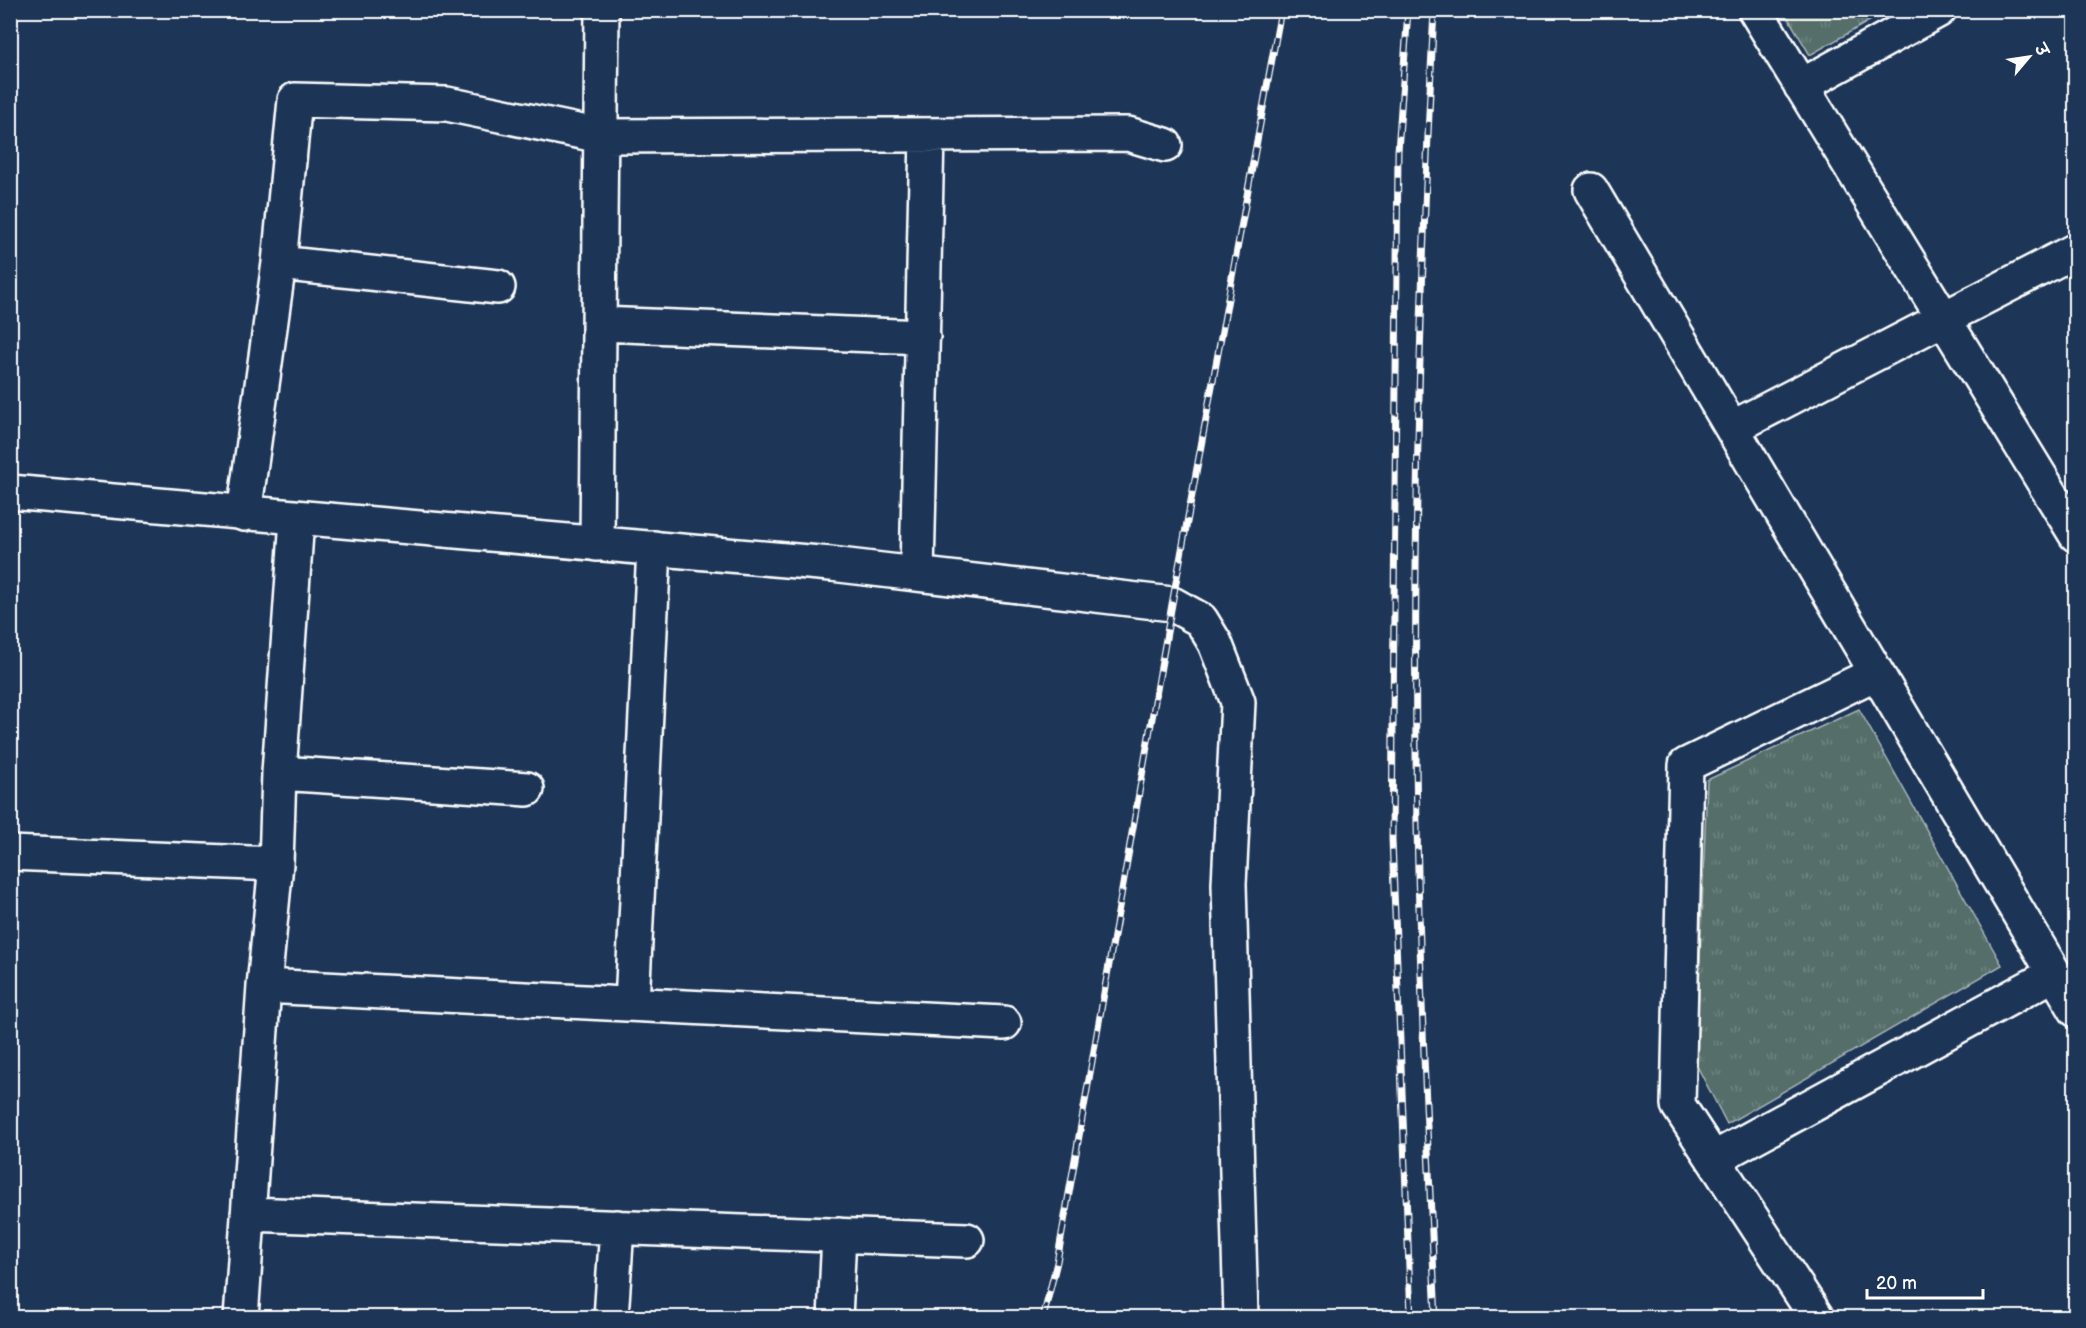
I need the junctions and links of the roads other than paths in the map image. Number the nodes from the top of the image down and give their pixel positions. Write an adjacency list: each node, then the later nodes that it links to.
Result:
1 (602, 10): 6 (street)
2 (1755, 10): 4 (street)
3 (1939, 10): 4 (street)
4 (1801, 86): 12 (street)
5 (927, 135): 6 (street); 7 (street); 14 (street)
6 (601, 136): 10 (street); 13 (street)
7 (1166, 145)
8 (1591, 190): 15 (street)
9 (2076, 250): 12 (street)
10 (279, 263): 11 (street); 17 (street)
11 (498, 287)
12 (1942, 319): 15 (street); 19 (street)
13 (600, 324): 14 (street); 20 (street)
14 (923, 337): 22 (street)
15 (1732, 428): 23 (street)
16 (10, 492): 17 (street)
17 (244, 514): 18 (street)
18 (297, 519): 20 (street); 24 (street)
19 (2076, 535)
20 (597, 544): 21 (street)
21 (654, 548): 22 (street); 30 (street)
22 (917, 573): 41 (street)
23 (1876, 673): 28 (street); 33 (street)
24 (279, 773): 25 (street); 27 (street)
25 (527, 789)
26 (10, 853): 27 (street)
27 (276, 864): 29 (street)
28 (2054, 974): 31 (street); 33 (street)
29 (264, 986): 30 (street); 34 (street)
30 (632, 1004): 32 (street)
31 (2076, 1011)
32 (1004, 1023)
33 (1713, 1159): 42 (street)
34 (248, 1214): 35 (street); 38 (street)
35 (617, 1227): 36 (street); 39 (street)
36 (839, 1235): 37 (street); 40 (street)
37 (967, 1240)
38 (241, 1317)
39 (611, 1317)
40 (835, 1317)
41 (1241, 1317)
42 (1817, 1317)

